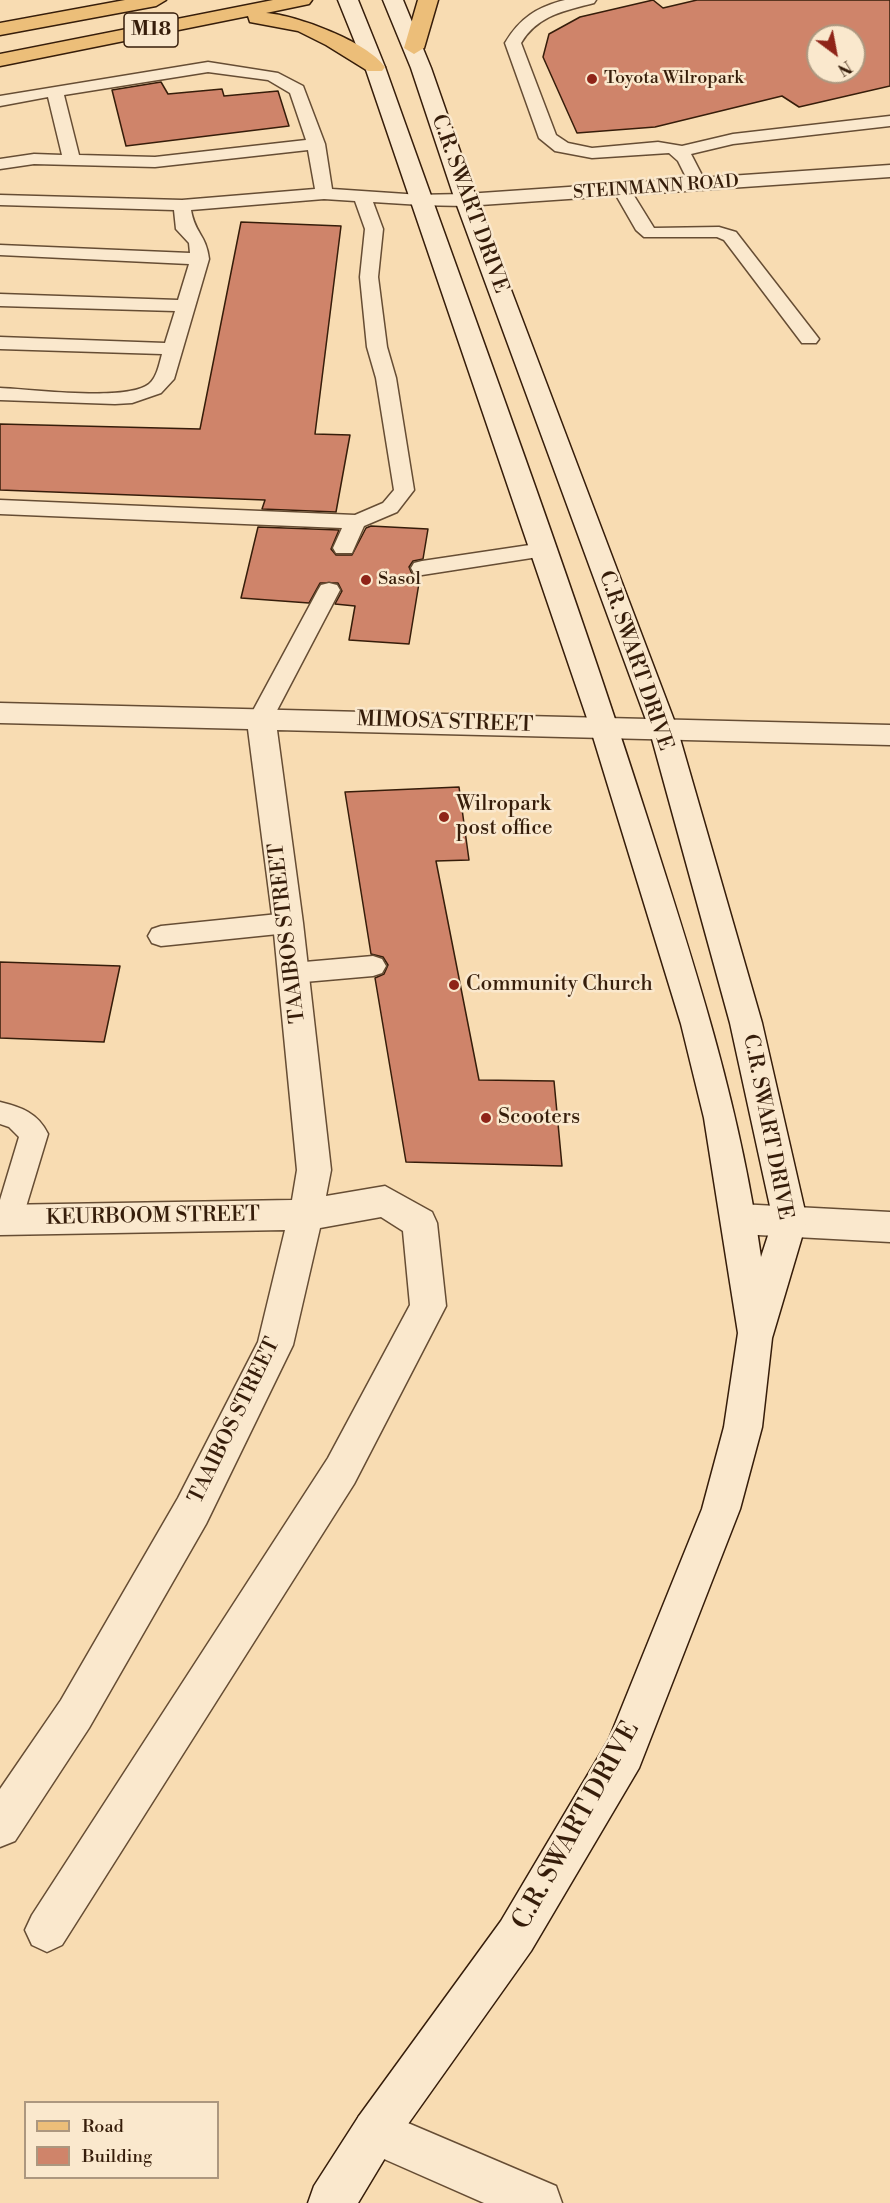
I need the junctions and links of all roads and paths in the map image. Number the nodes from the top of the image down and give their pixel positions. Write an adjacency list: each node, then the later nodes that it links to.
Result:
1 (156, 0): 8 (main road, M18)
2 (303, 0): 7 (main road, M18)
3 (348, 0): 11 (main road, C.R. SWART DRIVE)
4 (393, 0): 9 (main road, C.R. SWART DRIVE)
5 (428, 0): 9 (main road)
6 (588, 0): 16 (lane)
7 (172, 26): 10 (main road, M18); 11 (main road)
8 (0, 29)
9 (414, 48): 26 (main road, C.R. SWART DRIVE)
10 (0, 60)
11 (375, 67): 25 (main road, C.R. SWART DRIVE)
12 (55, 92): 13 (lane); 15 (lane); 17 (lane)
13 (0, 101)
14 (890, 121): 16 (lane)
15 (316, 144): 17 (lane); 22 (lane)
16 (680, 152): 20 (lane)
17 (72, 161): 18 (lane)
18 (0, 164)
19 (890, 171): 20 (main road, STEINMANN ROAD)
20 (698, 185): 21 (main road, STEINMANN ROAD)
21 (622, 190): 26 (main road, STEINMANN ROAD); 32 (lane)
22 (324, 194): 23 (lane); 27 (lane)
23 (362, 196): 25 (lane); 37 (lane)
24 (0, 200): 27 (lane)
25 (421, 200): 26 (main road, STEINMANN ROAD); 39 (main road, C.R. SWART DRIVE)
26 (466, 200): 45 (main road, C.R. SWART DRIVE)
27 (182, 206): 29 (lane)
28 (0, 250): 29 (lane)
29 (200, 259): 31 (lane)
30 (0, 300): 31 (lane)
31 (186, 306): 34 (lane)
32 (809, 339)
33 (0, 343): 34 (lane)
34 (173, 349): 35 (lane)
35 (0, 393)
36 (0, 507): 37 (lane)
37 (355, 522): 38 (lane)
38 (344, 548)
39 (543, 550): 40 (lane); 44 (main road, C.R. SWART DRIVE)
40 (422, 568)
41 (329, 590): 43 (lane)
42 (0, 713): 43 (main road, MIMOSA STREET)
43 (261, 718): 44 (main road, MIMOSA STREET); 47 (main road, TAAIBOS STREET)
44 (604, 727): 45 (main road, MIMOSA STREET); 53 (main road, C.R. SWART DRIVE)
45 (663, 728): 46 (main road, MIMOSA STREET); 55 (main road, C.R. SWART DRIVE)
46 (890, 735)
47 (288, 923): 48 (lane); 50 (main road, TAAIBOS STREET)
48 (161, 936)
49 (373, 966): 50 (lane)
50 (293, 973): 52 (main road, TAAIBOS STREET)
51 (0, 1113): 54 (lane)
52 (306, 1215): 54 (main road, KEURBOOM STREET); 58 (main road, TAAIBOS STREET); 59 (main road, KEURBOOM STREET)
53 (739, 1219): 55 (main road); 57 (main road, C.R. SWART DRIVE)
54 (4, 1220)
55 (790, 1220): 56 (main road); 57 (main road, C.R. SWART DRIVE)
56 (890, 1227)
57 (754, 1338): 60 (main road, C.R. SWART DRIVE)
58 (0, 1826)
59 (47, 1930)
60 (375, 2132): 61 (main road, C.R. SWART DRIVE); 62 (main road)
61 (331, 2203)
62 (539, 2203)

